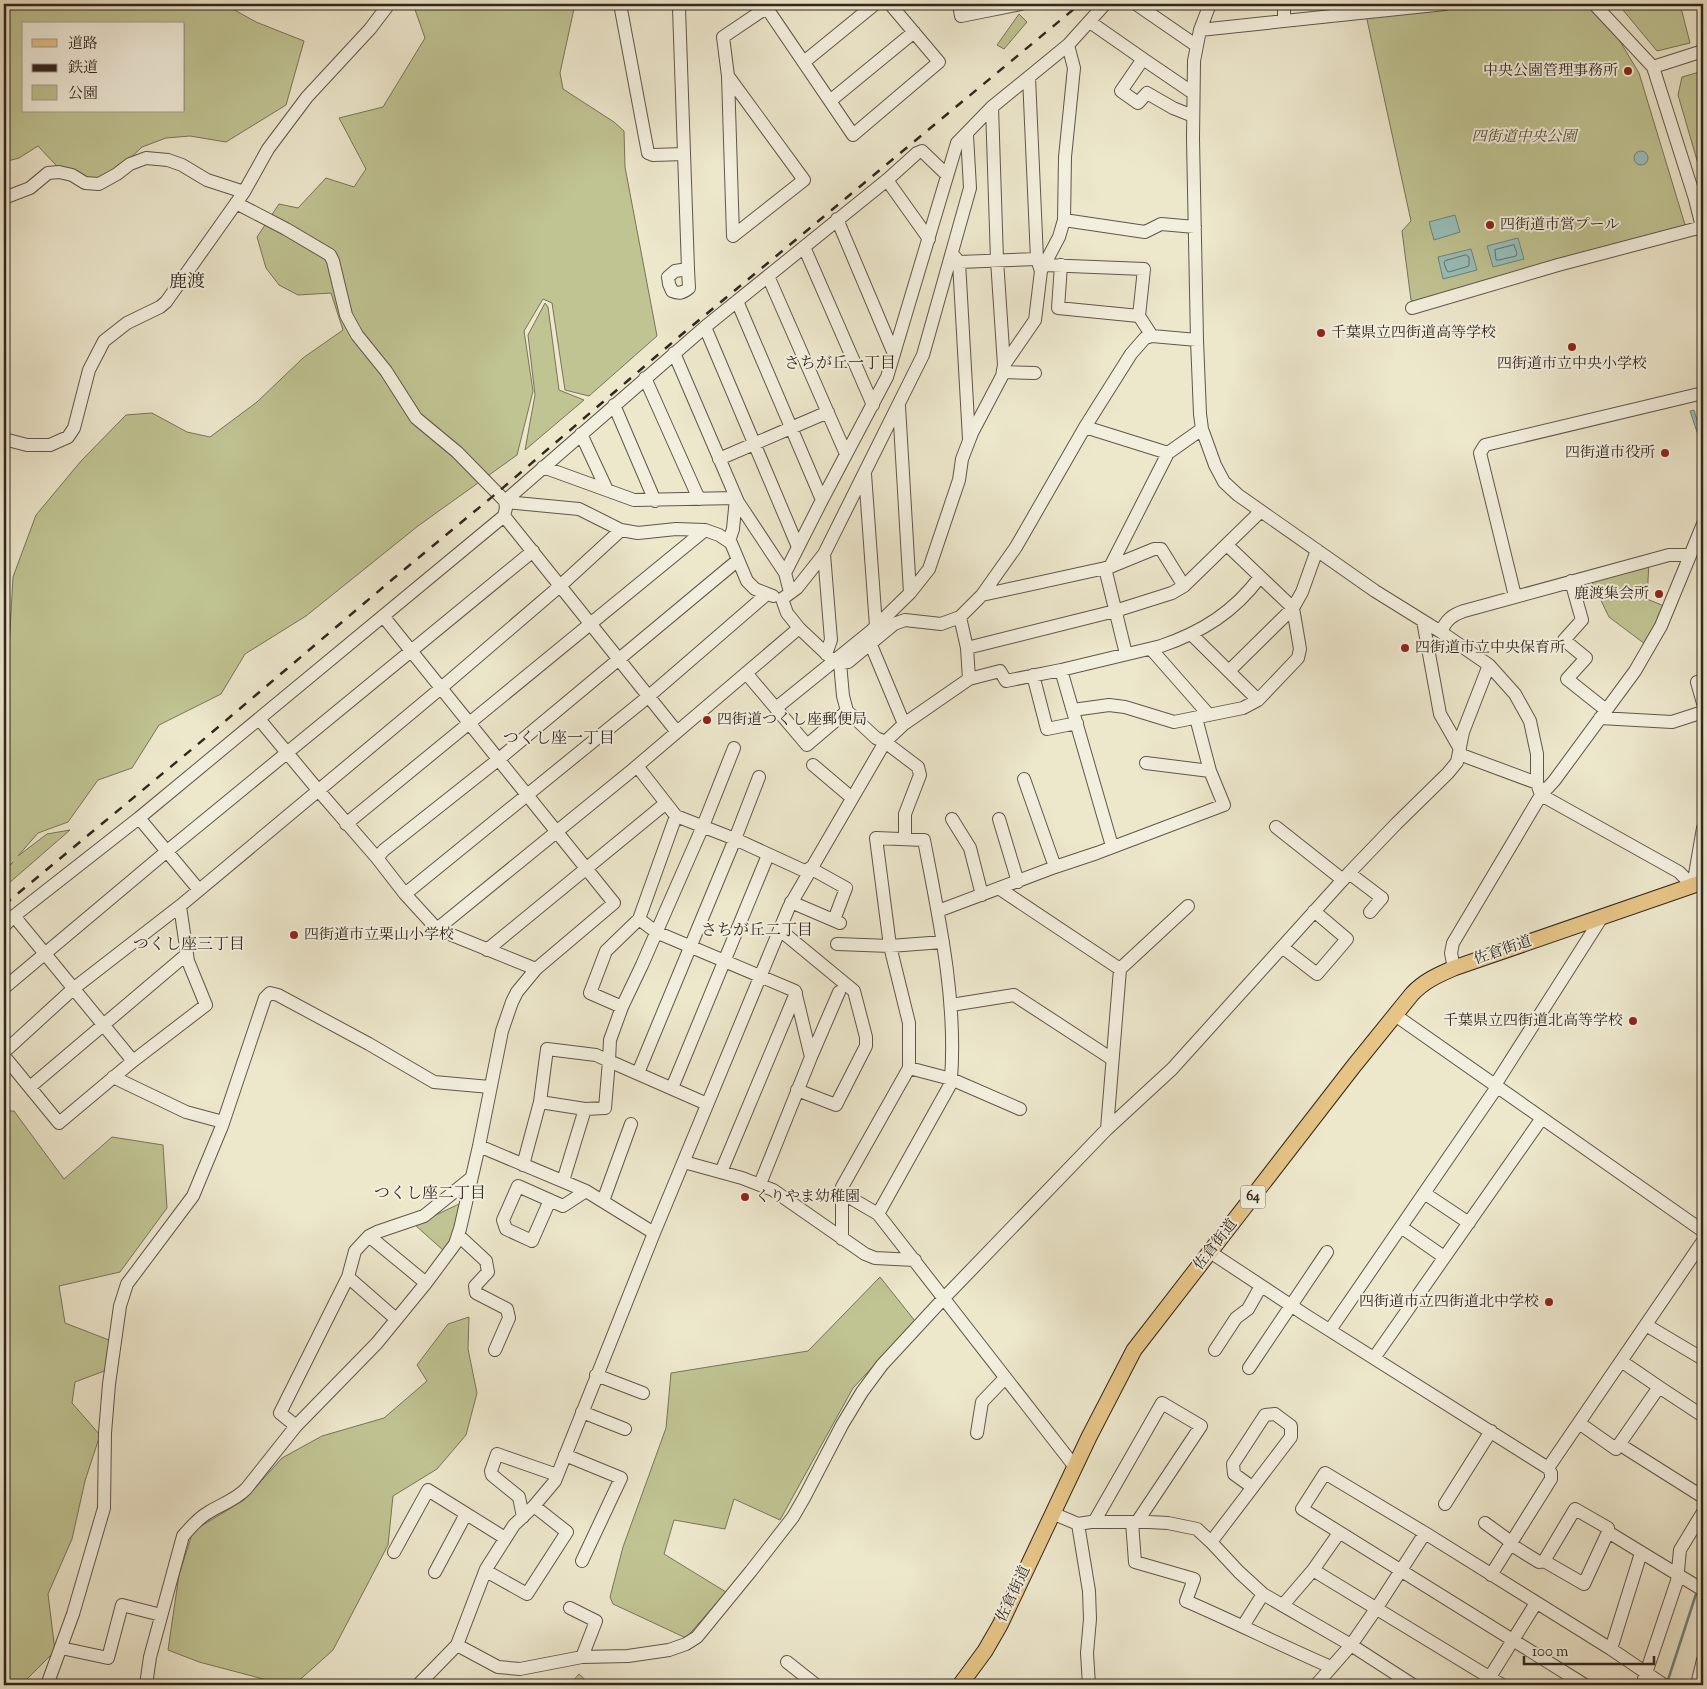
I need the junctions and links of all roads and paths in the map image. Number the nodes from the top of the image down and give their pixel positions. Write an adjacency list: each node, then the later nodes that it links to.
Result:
1 (389, 4): 37 (street)
2 (620, 4): 33 (street)
3 (677, 4): 33 (street)
4 (875, 4): 24 (street)
5 (890, 4): 19 (street)
6 (959, 4): 7 (street)
7 (1014, 4)
8 (1105, 4): 17 (street)
9 (1136, 4): 21 (street)
10 (1210, 4): 18 (street)
11 (1284, 4): 16 (street)
12 (1445, 4): 15 (street)
13 (1594, 4): 25 (street)
14 (767, 5): 24 (street); 26 (street)
15 (1380, 8): 16 (street)
16 (1284, 21): 18 (street)
17 (1090, 22): 20 (street); 23 (street)
18 (1200, 30): 21 (street)
19 (914, 32): 29 (street); 29 (street)
20 (1068, 45): 27 (street); 39 (street)
21 (1197, 46): 28 (street)
22 (1703, 51): 25 (street)
23 (1143, 59): 28 (street); 31 (street)
24 (804, 62): 29 (street)
25 (1653, 68): 41 (street)
26 (728, 76): 26 (street)
27 (1029, 77): 30 (street); 46 (street)
28 (1194, 93): 31 (street)
29 (830, 101)
30 (992, 107): 32 (street); 45 (street)
31 (1193, 116): 40 (street)
32 (966, 134): 34 (street); 44 (street)
33 (684, 154): 48 (street)
34 (947, 175): 35 (street); 42 (street)
35 (887, 180): 38 (street); 42 (street)
36 (4, 198): 37 (street)
37 (240, 198): 70 (street); 83 (street)
38 (837, 219): 43 (street); 57 (street)
39 (1064, 220): 40 (street); 46 (street)
40 (1195, 227): 55 (street)
41 (1703, 229): 51 (street)
42 (929, 239): 57 (street)
43 (804, 247): 49 (street); 63 (street)
44 (955, 258): 45 (street); 64 (street); 71 (street)
45 (997, 260): 46 (street); 58 (street)
46 (1041, 265): 47 (street); 58 (street)
47 (1061, 265): 52 (street); 52 (street)
48 (688, 269)
49 (768, 276): 50 (street); 65 (street)
50 (737, 301): 53 (street); 67 (street)
51 (1412, 308)
52 (1139, 316): 54 (street)
53 (704, 327): 56 (street); 72 (street)
54 (1152, 336): 55 (street); 66 (street)
55 (1197, 340): 68 (street)
56 (674, 353): 60 (street); 75 (street)
57 (894, 354): 63 (street)
58 (1003, 368): 59 (street); 71 (street)
59 (1035, 373)
60 (645, 378): 62 (street); 80 (street)
61 (1703, 393): 107 (street)
62 (614, 405): 69 (street); 81 (street)
63 (873, 405): 74 (street)
64 (899, 405): 77 (street); 103 (street)
65 (828, 412): 67 (street); 74 (street)
66 (1085, 427): 73 (street); 105 (street)
67 (791, 428): 72 (street); 82 (street)
68 (1202, 429): 73 (street); 84 (street)
69 (581, 434): 76 (street); 78 (street)
70 (4, 439)
71 (969, 441): 103 (street)
72 (754, 443): 75 (street); 91 (street)
73 (1168, 453): 97 (street)
74 (846, 454): 82 (street)
75 (719, 459): 79 (street)
76 (544, 467): 78 (street); 83 (street)
77 (865, 473): 94 (street); 114 (street)
78 (606, 490): 81 (street)
79 (736, 498): 80 (street); 89 (street); 98 (street)
80 (700, 499): 81 (street)
81 (655, 500)
82 (822, 500): 91 (street)
83 (505, 501): 85 (street); 87 (street)
84 (1260, 512): 90 (street); 92 (street)
85 (504, 516): 93 (street); 110 (street)
86 (1703, 526): 95 (street)
87 (621, 530): 88 (street); 101 (street)
88 (705, 530): 89 (street); 113 (street)
89 (729, 541): 96 (street)
90 (1227, 545): 99 (street); 102 (street)
91 (798, 547): 98 (street)
92 (1317, 550): 108 (street); 112 (street)
93 (532, 551): 101 (street); 121 (street)
94 (824, 554): 106 (street); 124 (street)
95 (1690, 555): 100 (street); 140 (street)
96 (738, 560): 104 (street); 123 (street)
97 (1108, 567): 102 (street); 105 (street); 109 (street)
98 (785, 573): 106 (street)
99 (1260, 577): 108 (street); 117 (street)
100 (1572, 581): 107 (street); 140 (street)
101 (560, 586): 113 (street); 132 (street)
102 (1184, 586): 109 (street)
103 (910, 593): 114 (street)
104 (767, 594): 106 (street); 133 (street)
105 (982, 595): 111 (street)
106 (786, 596): 115 (street)
107 (1515, 596): 116 (street)
108 (1293, 608): 127 (street); 134 (street)
109 (1115, 611): 119 (street); 122 (street)
110 (383, 616): 121 (street); 143 (street)
111 (960, 616): 118 (street); 119 (street)
112 (1423, 621): 116 (street); 150 (street)
113 (590, 622): 123 (street); 144 (street)
114 (876, 626): 124 (street)
115 (799, 628): 124 (street); 128 (street)
116 (1441, 632): 125 (street)
117 (1191, 634): 120 (street); 127 (street)
118 (870, 644): 124 (street); 146 (street)
119 (967, 648): 130 (street)
120 (1150, 649): 122 (street); 141 (street)
121 (412, 651): 132 (street); 151 (street)
122 (1126, 654): 126 (street)
123 (618, 658): 133 (street); 152 (street)
124 (833, 659): 136 (street); 138 (street)
125 (1489, 665): 150 (street); 159 (street)
126 (1061, 670): 129 (street); 137 (street)
127 (1229, 671): 134 (street)
128 (746, 674): 136 (street); 147 (street)
129 (1034, 675): 130 (street); 145 (street)
130 (969, 679): 146 (street)
131 (1697, 682): 135 (street)
132 (441, 688): 144 (street); 160 (street)
133 (648, 696): 147 (street); 161 (street)
134 (1258, 700): 141 (street)
135 (1703, 703)
136 (776, 708): 138 (street)
137 (1074, 710): 142 (street); 145 (street)
138 (847, 711): 148 (street)
139 (1703, 712): 140 (street)
140 (1603, 714): 159 (street)
141 (1209, 715): 142 (street)
142 (1196, 718): 156 (street)
143 (259, 719): 151 (street); 165 (street)
144 (470, 723): 152 (street); 168 (street)
145 (1077, 723): 175 (street)
146 (904, 724): 148 (street)
147 (677, 732): 155 (street)
148 (884, 742): 162 (street); 173 (street)
149 (734, 748): 169 (street)
150 (1460, 752): 159 (street); 182 (street)
151 (287, 753): 160 (street); 176 (street)
152 (498, 759): 161 (street); 178 (street)
153 (1146, 763): 156 (street)
154 (813, 765): 162 (street)
155 (637, 766): 163 (street); 172 (street)
156 (1210, 771): 175 (street)
157 (759, 777): 174 (street)
158 (1024, 779): 179 (street)
159 (1539, 789): 184 (street); 211 (street)
160 (318, 790): 168 (street); 186 (street)
161 (527, 794): 172 (street); 187 (street)
162 (852, 798): 181 (street)
163 (666, 803): 164 (street); 180 (street)
164 (676, 816): 169 (street); 197 (street)
165 (139, 818): 176 (street); 195 (street)
166 (952, 819): 188 (street)
167 (999, 819): 183 (street)
168 (346, 824): 178 (street)
169 (702, 826): 174 (street); 201 (street)
170 (1276, 827): 182 (street)
171 (1703, 828): 184 (street)
172 (556, 831): 180 (street); 199 (street)
173 (905, 838): 192 (street); 205 (street)
174 (735, 839): 177 (street); 204 (street)
175 (1112, 846): 179 (street)
176 (166, 852): 186 (street); 208 (street)
177 (768, 855): 181 (street); 210 (street)
178 (378, 858): 187 (street)
179 (1055, 867): 183 (street)
180 (586, 868): 207 (street); 212 (street)
181 (809, 870): 189 (street); 189 (street)
182 (1346, 877): 193 (street); 194 (street)
183 (1018, 882): 185 (street)
184 (1698, 884): 196 (main road, 佐倉街道 / 64)
185 (1000, 889): 188 (street); 213 (street)
186 (199, 890): 190 (street)
187 (405, 894): 199 (street)
188 (982, 895): 192 (street)
189 (791, 902): 200 (street)
190 (180, 906): 209 (street); 216 (street)
191 (1188, 906): 213 (street)
192 (938, 911): 202 (street)
193 (1314, 912): 206 (street); 206 (street)
194 (1370, 912)
195 (14, 916): 198 (street); 208 (street)
196 (1602, 917): 211 (main road, 佐倉街道 / 64); 233 (street)
197 (639, 919): 201 (street); 220 (street)
198 (4, 926)
199 (437, 930): 207 (street)
200 (780, 930): 214 (street); 237 (street)
201 (656, 932): 204 (street); 220 (street)
202 (943, 942): 205 (street); 219 (street)
203 (837, 944): 205 (street)
204 (690, 946): 210 (street); 230 (street)
205 (890, 946): 229 (street)
206 (1282, 948): 245 (street)
207 (487, 950): 212 (street)
208 (44, 953): 215 (street); 216 (street)
209 (187, 954): 222 (street); 227 (street)
210 (725, 961): 214 (street); 236 (street)
211 (1454, 968): 221 (main road, 佐倉街道 / 64)
212 (536, 969): 235 (street)
213 (1120, 969): 226 (street)
214 (760, 977): 218 (street); 239 (street)
215 (4, 988)
216 (73, 989): 222 (street); 223 (street)
217 (839, 992): 225 (street)
218 (796, 993): 225 (street); 249 (street)
219 (952, 1005): 226 (street); 232 (street)
220 (622, 1007): 228 (street)
221 (1395, 1015): 233 (street); 267 (main road, 佐倉街道 / 64)
222 (103, 1025): 227 (street); 234 (street)
223 (4, 1052)
224 (4, 1056): 234 (street)
225 (810, 1057): 237 (street)
226 (1112, 1059): 245 (street)
227 (133, 1061): 231 (street)
228 (609, 1061): 230 (street); 238 (street); 240 (street)
229 (909, 1068): 232 (street); 254 (street)
230 (638, 1073): 236 (street)
231 (113, 1078): 234 (street); 243 (street)
232 (951, 1079): 241 (street); 258 (street)
233 (1496, 1086): 242 (street); 255 (street)
234 (30, 1087)
235 (490, 1087): 243 (street); 246 (street)
236 (672, 1088): 239 (street)
237 (797, 1090): 252 (street)
238 (540, 1102): 240 (street); 248 (street)
239 (706, 1104): 247 (street)
240 (586, 1109): 251 (street)
241 (1020, 1109)
242 (1542, 1118): 259 (street); 261 (street)
243 (223, 1122): 340 (street)
244 (631, 1124): 257 (street)
245 (1106, 1129): 274 (street)
246 (479, 1146): 248 (street); 250 (street)
247 (684, 1162): 249 (street); 262 (street)
248 (524, 1165): 251 (street)
249 (721, 1172): 252 (street)
250 (470, 1179): 263 (street); 264 (street)
251 (563, 1181): 253 (street)
252 (760, 1184): 265 (street)
253 (586, 1191): 256 (street); 257 (street)
254 (842, 1193): 258 (street); 265 (street)
255 (1424, 1193): 259 (street); 260 (street)
256 (550, 1200)
257 (603, 1201): 262 (street)
258 (878, 1214): 270 (street)
259 (1468, 1223): 269 (street)
260 (1401, 1227): 269 (street); 278 (street)
261 (1703, 1232)
262 (654, 1233): 285 (street)
263 (458, 1235): 272 (street); 279 (street)
264 (369, 1236): 271 (street); 272 (street)
265 (842, 1239): 270 (street)
266 (1703, 1241): 277 (street)
267 (1210, 1252): 273 (street); 298 (main road, 佐倉街道 / 64)
268 (1327, 1252): 275 (street)
269 (1444, 1257): 281 (street)
270 (915, 1260): 274 (street)
271 (348, 1277): 276 (street); 292 (street)
272 (426, 1283): 276 (street)
273 (1261, 1286): 275 (street); 280 (street)
274 (943, 1299): 286 (street); 342 (street)
275 (1291, 1306): 278 (street); 284 (street)
276 (396, 1319): 292 (street)
277 (1646, 1325): 282 (street); 283 (street)
278 (1330, 1330): 281 (street)
279 (495, 1350)
280 (1215, 1350)
281 (1374, 1358): 294 (street)
282 (1703, 1359)
283 (1621, 1361): 287 (street); 291 (street)
284 (1249, 1368)
285 (596, 1375): 288 (street); 289 (street)
286 (1005, 1378): 295 (street); 298 (street)
287 (1659, 1387): 290 (street); 296 (street)
288 (644, 1393)
289 (582, 1412): 293 (street); 297 (street)
290 (1703, 1416)
291 (1579, 1423): 296 (street); 299 (street)
292 (296, 1426): 335 (street)
293 (625, 1429)
294 (1491, 1431): 299 (street); 303 (street)
295 (977, 1433)
296 (1619, 1444): 302 (street)
297 (565, 1455): 300 (street); 321 (street)
298 (1075, 1467): 306 (main road, 佐倉街道 / 64)
299 (1548, 1468): 318 (street)
300 (557, 1475): 304 (street); 308 (street)
301 (1252, 1487): 301 (street); 317 (street)
302 (1703, 1497)
303 (1444, 1504)
304 (534, 1506): 308 (street); 323 (street)
305 (1703, 1512): 327 (street)
306 (1052, 1513): 312 (street); 352 (main road, 佐倉街道 / 64)
307 (466, 1514): 316 (street); 319 (street); 326 (street)
308 (523, 1517): 316 (street)
309 (1094, 1522): 310 (street); 310 (street); 312 (street)
310 (1135, 1522): 317 (street); 336 (street)
311 (1485, 1523): 318 (street)
312 (1078, 1524): 353 (street)
313 (1608, 1532): 320 (street); 322 (street); 322 (street)
314 (1339, 1533): 315 (street); 324 (street); 325 (street)
315 (1425, 1534): 325 (street); 328 (street)
316 (505, 1538): 323 (street)
317 (1211, 1542): 330 (street)
318 (1510, 1544): 322 (street); 328 (street)
319 (394, 1552)
320 (1640, 1553): 327 (street); 341 (street)
321 (582, 1561)
322 (1544, 1561)
323 (486, 1570): 338 (street)
324 (1312, 1570): 332 (street); 334 (street)
325 (1400, 1570): 334 (street); 337 (street)
326 (435, 1572)
327 (1677, 1574): 329 (street); 346 (street)
328 (1491, 1575): 331 (street)
329 (1700, 1588)
330 (1263, 1594): 332 (street); 336 (street)
331 (1536, 1603): 337 (street); 341 (street)
332 (1283, 1605): 339 (street)
333 (570, 1608): 342 (street)
334 (1376, 1609): 339 (street); 347 (street)
335 (161, 1615): 340 (street); 349 (street)
336 (1243, 1626): 345 (street)
337 (1514, 1640): 347 (street); 357 (street)
338 (458, 1645): 342 (street); 350 (street)
339 (1351, 1645): 345 (street); 355 (street)
340 (61, 1648): 348 (street)
341 (1611, 1649): 346 (street)
342 (582, 1657)
343 (1703, 1660): 359 (street)
344 (787, 1662): 351 (street)
345 (1331, 1668): 354 (street)
346 (1644, 1680): 358 (street)
347 (1487, 1681): 356 (street)
348 (47, 1685)
349 (146, 1685)
350 (418, 1685)
351 (816, 1685)
352 (960, 1685)
353 (1090, 1685)
354 (1317, 1685)
355 (1413, 1685)
356 (1502, 1685)
357 (1585, 1685)
358 (1664, 1685)
359 (1696, 1685)

